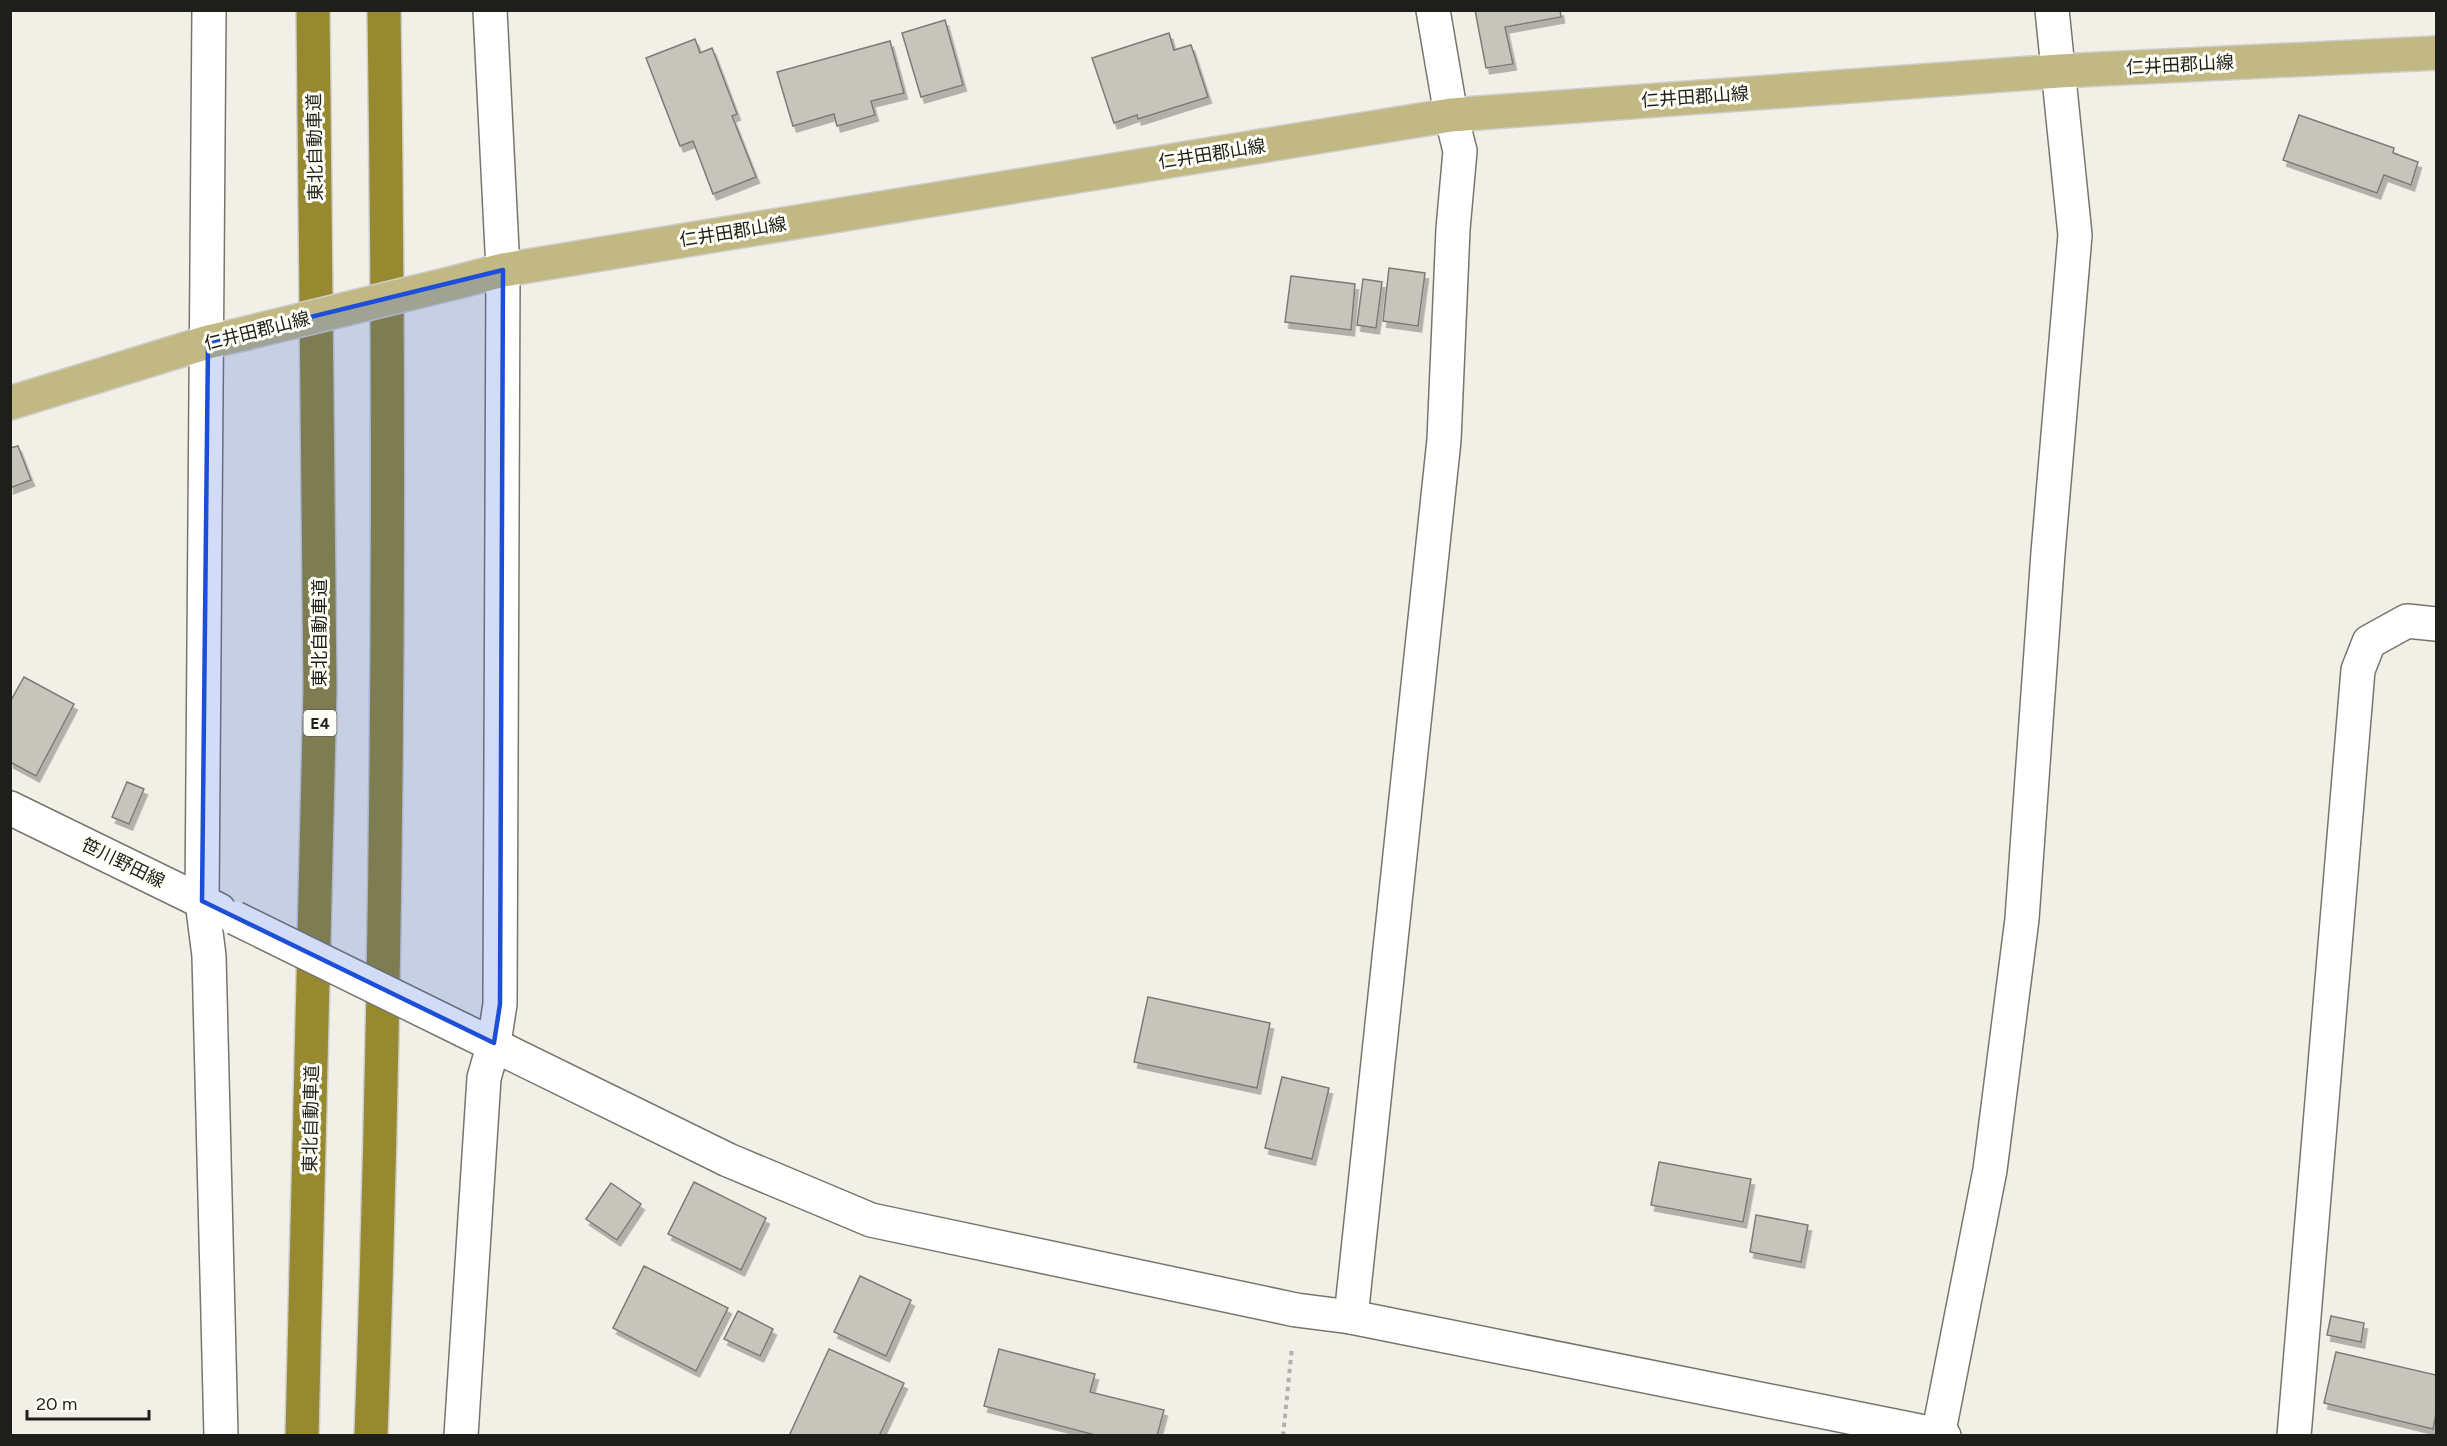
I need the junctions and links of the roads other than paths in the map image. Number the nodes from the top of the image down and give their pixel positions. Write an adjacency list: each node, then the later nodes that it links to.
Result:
1 (209, 10): 11 (street)
2 (313, 10): 20 (highway, 東北自動車道 / E4)
3 (384, 10): 21 (highway)
4 (490, 10): 10 (street)
5 (1433, 10): 9 (street)
6 (2052, 10): 8 (street)
7 (2436, 53): 8 (main road, 仁井田郡山線)
8 (2059, 70): 9 (main road, 仁井田郡山線); 18 (street)
9 (1451, 115): 10 (main road, 仁井田郡山線); 17 (street)
10 (503, 270): 11 (main road, 仁井田郡山線, bridge); 16 (street)
11 (208, 342): 12 (main road, 仁井田郡山線); 15 (street)
12 (10, 403)
13 (2436, 624): 23 (street)
14 (10, 808): 15 (street, 笹川野田線)
15 (202, 901): 16 (street, 笹川野田線, bridge); 19 (street)
16 (494, 1043): 17 (street, 笹川野田線); 22 (street)
17 (1351, 1317): 18 (street, 笹川野田線)
18 (1940, 1435)
19 (221, 1436)
20 (302, 1436)
21 (371, 1436)
22 (461, 1436)
23 (2294, 1436)

